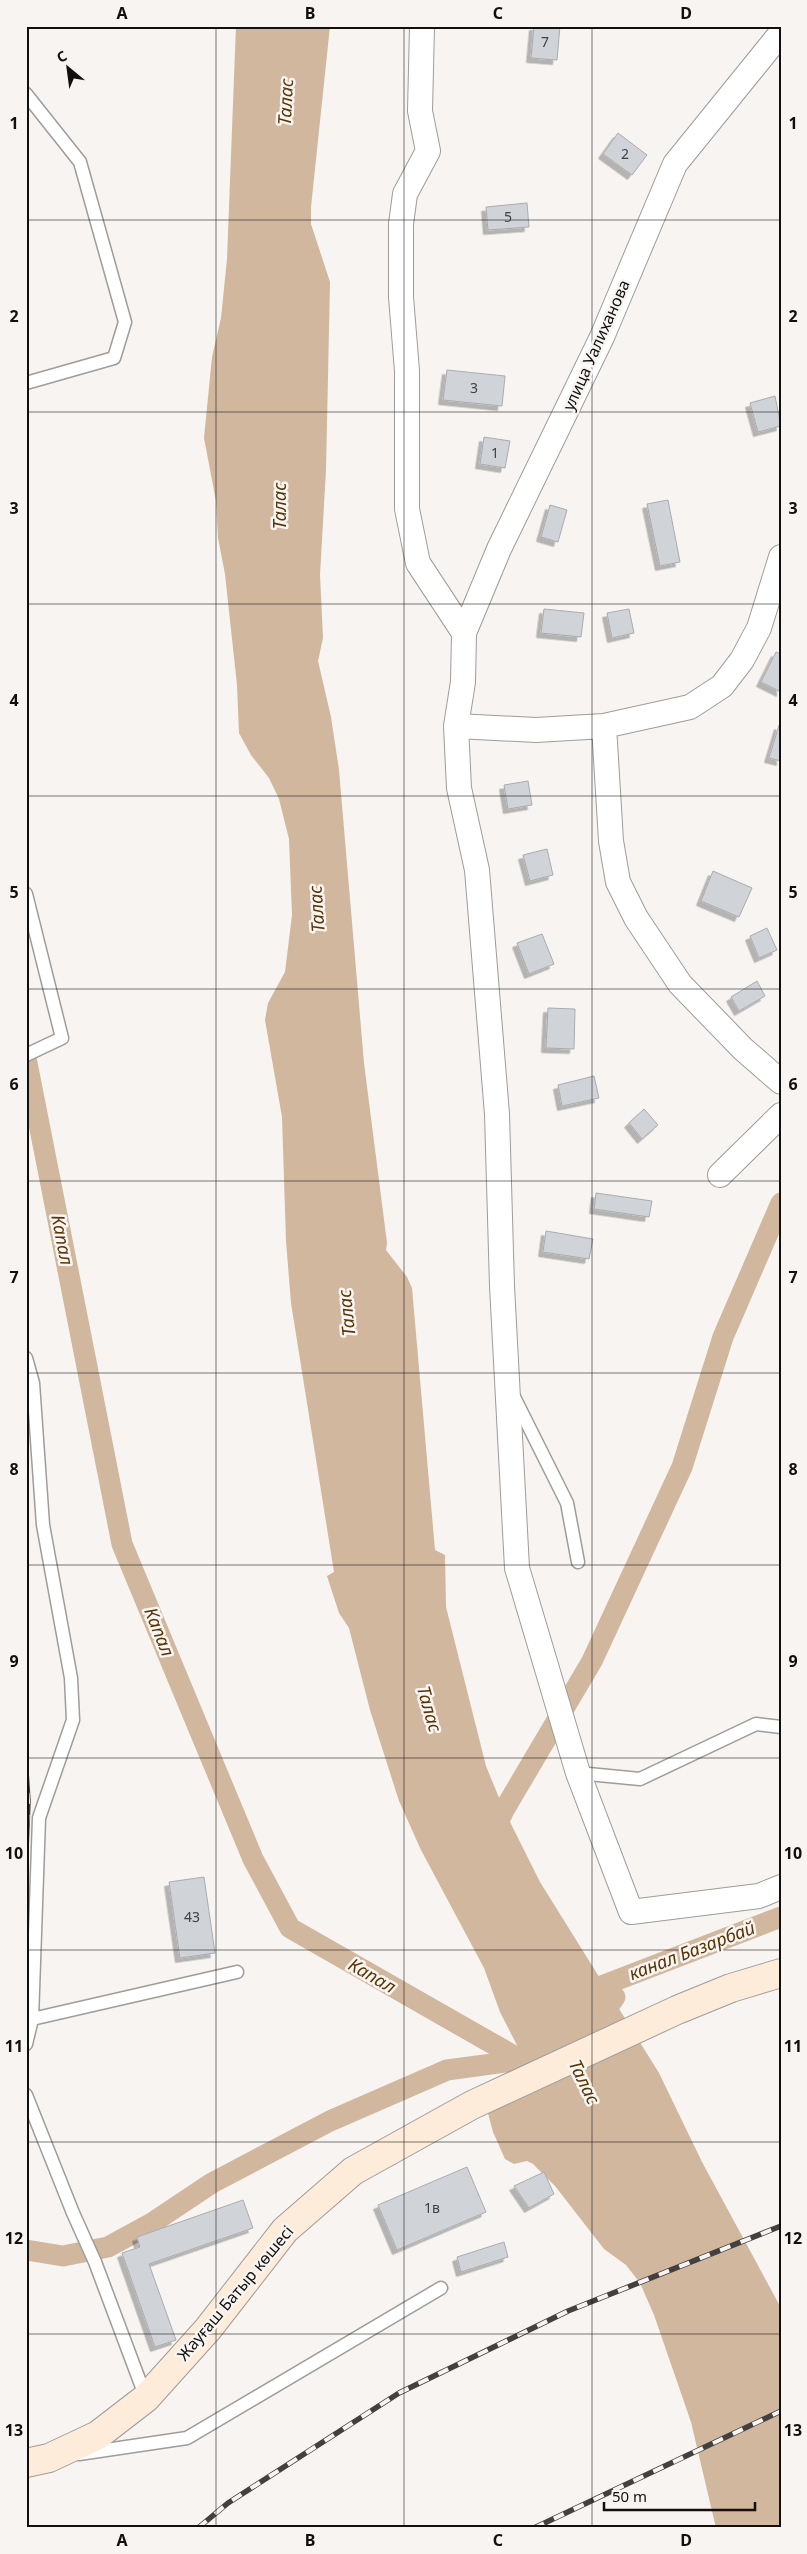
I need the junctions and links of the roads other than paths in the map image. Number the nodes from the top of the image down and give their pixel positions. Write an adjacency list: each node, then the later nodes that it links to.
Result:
1 (422, 26): 6 (street)
2 (781, 33): 6 (street, улица Уалиханова)
3 (26, 94): 4 (lane)
4 (26, 383)
5 (781, 557): 8 (street)
6 (464, 633): 7 (street, улица Уалиханова)
7 (456, 726): 8 (street); 15 (street, улица Уалиханова)
8 (604, 726): 11 (street)
9 (26, 894): 10 (lane)
10 (26, 1055)
11 (781, 1082)
12 (781, 1115): 13 (street)
13 (720, 1175)
14 (26, 1358): 22 (lane)
15 (507, 1384): 16 (lane); 18 (street, улица Уалиханова)
16 (578, 1562)
17 (781, 1727): 18 (lane)
18 (578, 1773): 19 (street, улица Уалиханова)
19 (781, 1887)
20 (236, 1972): 22 (lane)
21 (781, 1973): 26 (main road, Жауғаш Батыр көшесі)
22 (32, 2019): 23 (lane)
23 (26, 2044)
24 (26, 2095): 26 (lane)
25 (441, 2288): 27 (lane)
26 (146, 2398): 27 (main road, Жауғаш Батыр көшесі)
27 (34, 2462)

